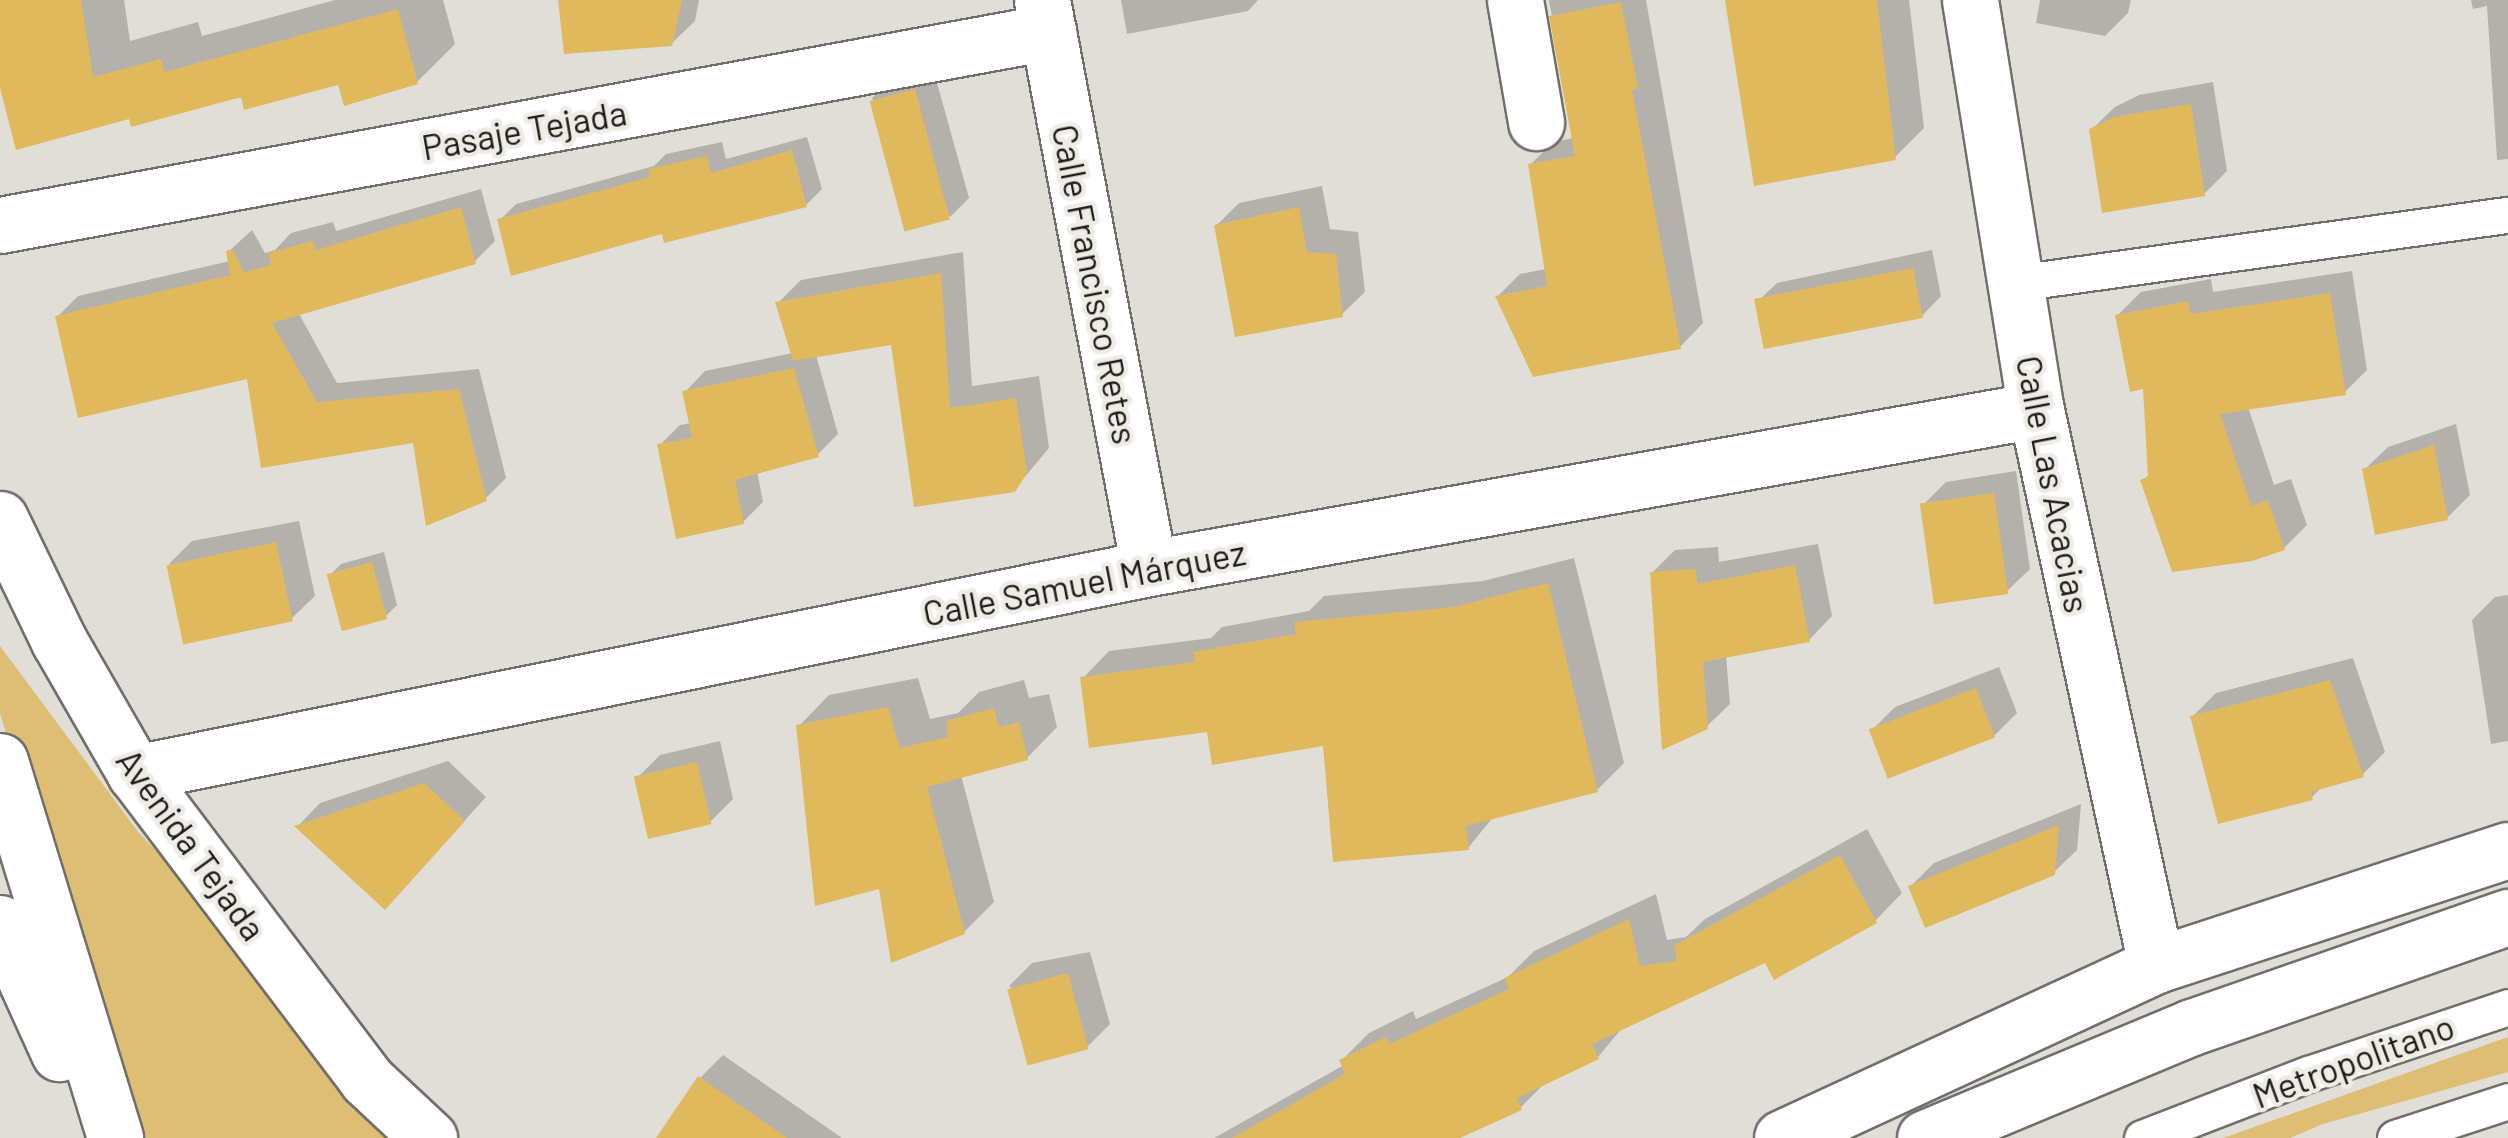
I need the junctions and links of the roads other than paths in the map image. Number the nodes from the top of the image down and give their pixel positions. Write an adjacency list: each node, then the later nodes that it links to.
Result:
1 (1515, 0): 4 (main road)
2 (1970, 0): 7 (main road, Calle Las Acacias)
3 (1045, 16): 6 (main road, Pasaje Tejada); 10 (main road, Calle Francisco Retes)
4 (1536, 122)
5 (2508, 215): 7 (lane)
6 (0, 225)
7 (2016, 283): 8 (main road, Calle Las Acacias)
8 (2036, 410): 10 (main road, Calle Samuel Márquez); 16 (main road, Calle Las Acacias)
9 (0, 520): 12 (main road, Avenida Tejada)
10 (1149, 568): 12 (main road, Calle Samuel Márquez)
11 (0, 761): 20 (main road)
12 (135, 773): 21 (main road, Avenida Tejada)
13 (2508, 850): 16 (main road)
14 (2508, 918): 23 (main road)
15 (0, 923): 19 (main road)
16 (2156, 965): 22 (main road)
17 (2508, 1007): 24 (lane, Metropolitano)
18 (2508, 1101): 25 (lane)
19 (97, 1138)
20 (114, 1138)
21 (429, 1138)
22 (1782, 1138)
23 (1925, 1138)
24 (2142, 1138)
25 (2395, 1138)

